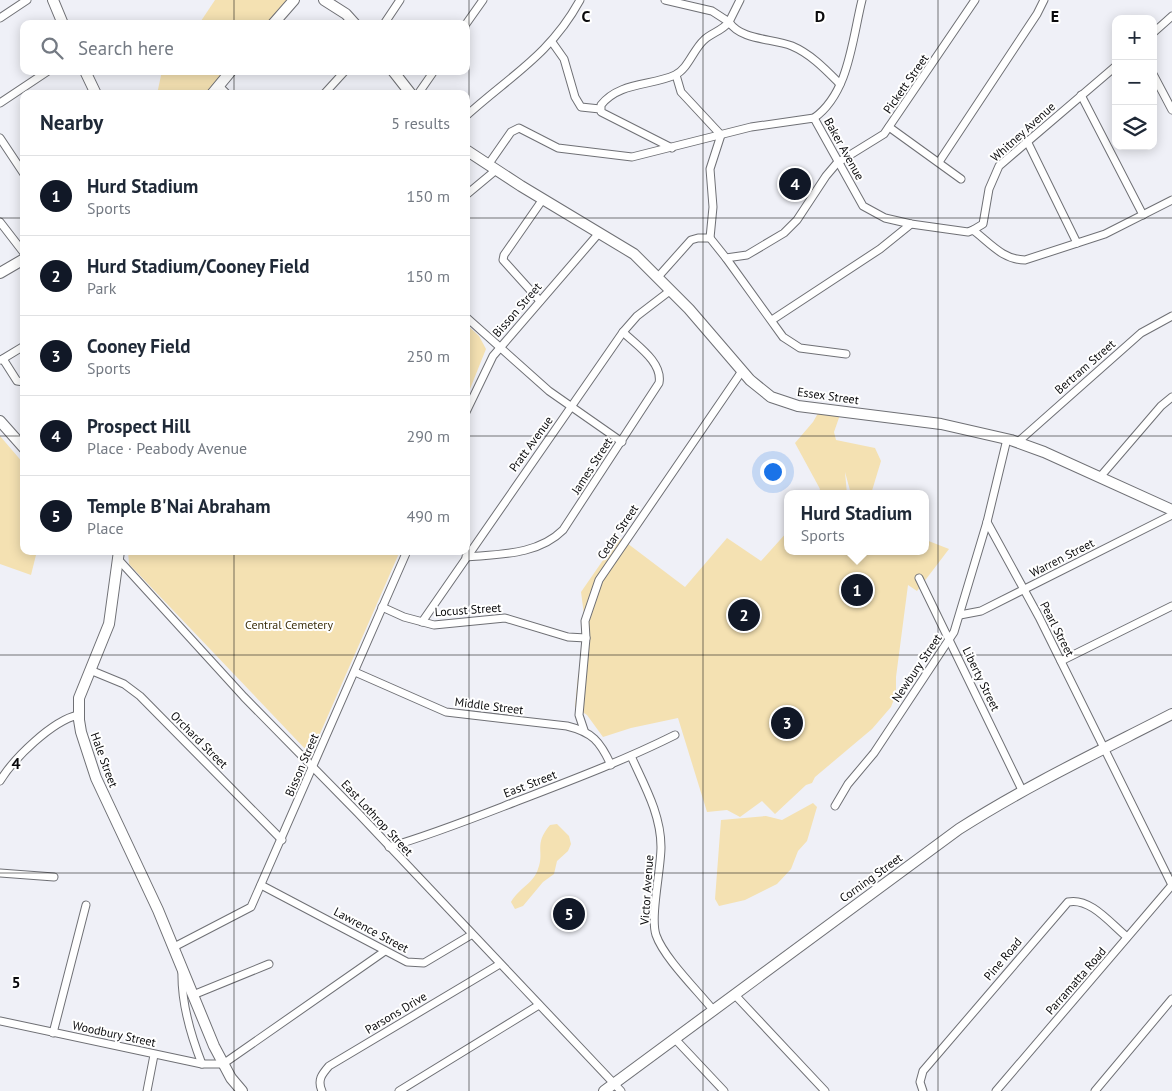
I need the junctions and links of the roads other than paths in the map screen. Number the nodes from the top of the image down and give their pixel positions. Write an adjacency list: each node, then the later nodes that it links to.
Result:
1 (27, 0): 14 (street)
2 (53, 0): 15 (main road)
3 (294, 0): 16 (main road)
4 (324, 0): 17 (main road)
5 (400, 0): 18 (street)
6 (483, 0): 19 (street)
7 (580, 0): 22 (street)
8 (664, 0): 20 (street)
9 (740, 0): 20 (street)
10 (862, 0): 32 (street)
11 (976, 0): 44 (street, Pickett Street)
12 (1044, 0): 50 (street)
13 (1172, 16): 21 (street)
14 (0, 18)
15 (61, 20)
16 (276, 20)
17 (350, 20)
18 (387, 20)
19 (469, 20)
20 (729, 22): 30 (street); 32 (street)
21 (1157, 29)
22 (552, 42): 40 (street); 42 (street)
23 (1112, 69): 38 (street, Whitney Avenue)
24 (42, 75): 39 (street)
25 (87, 75): 33 (main road)
26 (228, 75): 34 (main road)
27 (341, 75): 35 (street)
28 (397, 75): 36 (main road)
29 (431, 75): 37 (street)
30 (676, 75): 40 (street); 45 (street)
31 (1157, 82): 41 (street)
32 (840, 84): 43 (street)
33 (94, 90)
34 (215, 90)
35 (328, 90)
36 (408, 90)
37 (421, 90)
38 (1082, 95): 47 (street, Whitney Avenue); 58 (street)
39 (0, 103)
40 (600, 108): 48 (street)
41 (1172, 110)
42 (470, 113)
43 (814, 118): 45 (street, Baker Avenue); 51 (street, Baker Avenue)
44 (889, 127): 50 (street); 51 (street, Pickett Street)
45 (721, 135): 48 (street, Baker Avenue); 63 (street)
46 (0, 138): 52 (street)
47 (1027, 142): 61 (street, Whitney Avenue); 64 (street)
48 (672, 148): 53 (street, Baker Avenue)
49 (470, 153): 53 (main road, Essex Street)
50 (938, 162): 54 (street)
51 (837, 164): 60 (street, Baker Avenue); 66 (street)
52 (20, 168)
53 (492, 168): 55 (street); 56 (main road, Essex Street)
54 (961, 179)
55 (470, 191)
56 (542, 199): 62 (main road, Essex Street); 71 (street)
57 (1172, 200): 58 (street)
58 (1143, 216): 64 (street)
59 (0, 222): 65 (street)
60 (911, 224): 61 (street, Baker Avenue); 73 (street)
61 (973, 230): 64 (street)
62 (599, 233): 69 (main road, Essex Street); 71 (street, Bisson Street)
63 (710, 238): 66 (street); 69 (street)
64 (1077, 243)
65 (20, 248)
66 (726, 258): 73 (street)
67 (20, 261): 68 (main road)
68 (0, 273)
69 (658, 277): 70 (main road, Essex Street)
70 (671, 290): 75 (street, Pratt Avenue); 80 (main road, Essex Street)
71 (540, 301): 76 (street, Bisson Street)
72 (1172, 316): 88 (street, Bertram Street)
73 (772, 320): 78 (street)
74 (470, 321): 76 (street)
75 (623, 332): 84 (street, Pratt Avenue); 87 (street, James Street)
76 (499, 348): 83 (street, Bisson Street); 84 (street)
77 (20, 349): 79 (street)
78 (846, 354)
79 (2, 360): 81 (street)
80 (742, 371): 86 (main road, Essex Street); 105 (street, Cedar Street)
81 (20, 381)
82 (1172, 397): 90 (street)
83 (470, 403)
84 (571, 407): 87 (street); 94 (street, Pratt Avenue)
85 (0, 421): 89 (main road)
86 (1008, 439): 88 (main road, Essex Street); 93 (street, Newbury Street)
87 (622, 442): 98 (street, James Street)
88 (1018, 442): 90 (main road, Essex Street)
89 (20, 444)
90 (1100, 477): 91 (main road, Essex Street)
91 (1172, 510)
92 (1172, 515): 100 (street, Warren Street)
93 (987, 522): 100 (street, Pearl Street); 103 (street, Newbury Street)
94 (470, 551)
95 (116, 555): 108 (main road, Hale Street)
96 (117, 555): 117 (street, East Lothrop Street)
97 (405, 555): 102 (street, Bisson Street)
98 (466, 557): 104 (street, Pratt Avenue)
99 (919, 578): 106 (street, Liberty Street)
100 (1024, 590): 103 (street, Warren Street); 107 (street, Pearl Street)
101 (1172, 606): 107 (street)
102 (382, 607): 104 (street, Locust Street); 109 (street, Bisson Street)
103 (960, 615): 106 (street, Newbury Street)
104 (422, 622): 105 (street, Locust Street)
105 (586, 638): 112 (street, Cedar Street)
106 (950, 641): 119 (street, Liberty Street); 120 (street, Newbury Street)
107 (1061, 661): 114 (street, Pearl Street)
108 (90, 670): 111 (main road, Hale Street); 121 (street, Orchard Street)
109 (355, 672): 112 (street, Middle Street); 117 (street, Bisson Street)
110 (1172, 714): 114 (main road, Corning Street)
111 (78, 715): 118 (street); 130 (main road, Hale Street)
112 (584, 730): 116 (street)
113 (676, 735): 115 (street, East Street)
114 (1104, 748): 119 (main road, Corning Street); 126 (street, Pearl Street)
115 (631, 756): 116 (street, East Street); 139 (street, Victor Avenue)
116 (611, 765): 122 (street, East Street)
117 (314, 767): 121 (street, Bisson Street); 122 (street, East Lothrop Street)
118 (0, 781)
119 (1022, 790): 136 (main road, Corning Street)
120 (835, 806)
121 (282, 840): 125 (street, Bisson Street)
122 (389, 847): 128 (street, East Lothrop Street)
123 (0, 872): 124 (street)
124 (54, 878)
125 (262, 885): 130 (street, Bisson Street); 131 (street, Lawrence Street)
126 (1172, 885): 129 (street, Parramatta Road)
127 (86, 905): 141 (street)
128 (471, 934): 131 (street, Lawrence Street); 133 (street, East Lothrop Street)
129 (1127, 937): 154 (street, Pine Road); 155 (street, Parramatta Road)
130 (174, 947): 134 (main road, Hale Street)
131 (385, 951): 145 (street)
132 (269, 964): 135 (street)
133 (500, 964): 138 (street, East Lothrop Street); 149 (street, Parsons Drive)
134 (182, 968): 135 (main road, Hale Street); 144 (street, Hale Street)
135 (193, 995): 145 (main road, Hale Street)
136 (735, 995): 139 (main road, Corning Street); 153 (street)
137 (1172, 999): 156 (street)
138 (539, 1005): 146 (street, East Lothrop Street); 150 (street)
139 (714, 1011): 142 (main road, Corning Street)
140 (0, 1021): 141 (street, Woodbury Street)
141 (53, 1033): 143 (street, Woodbury Street)
142 (676, 1040): 146 (main road, Corning Street); 152 (street)
143 (154, 1055): 144 (street, Woodbury Street); 147 (street)
144 (202, 1064): 145 (street, Woodbury Street)
145 (223, 1064): 148 (main road, Hale Street)
146 (617, 1087): 151 (main road, Corning Street)
147 (147, 1091)
148 (242, 1091)
149 (322, 1091)
150 (399, 1091)
151 (604, 1091)
152 (724, 1091)
153 (825, 1091)
154 (923, 1091)
155 (996, 1091)
156 (1095, 1091)

